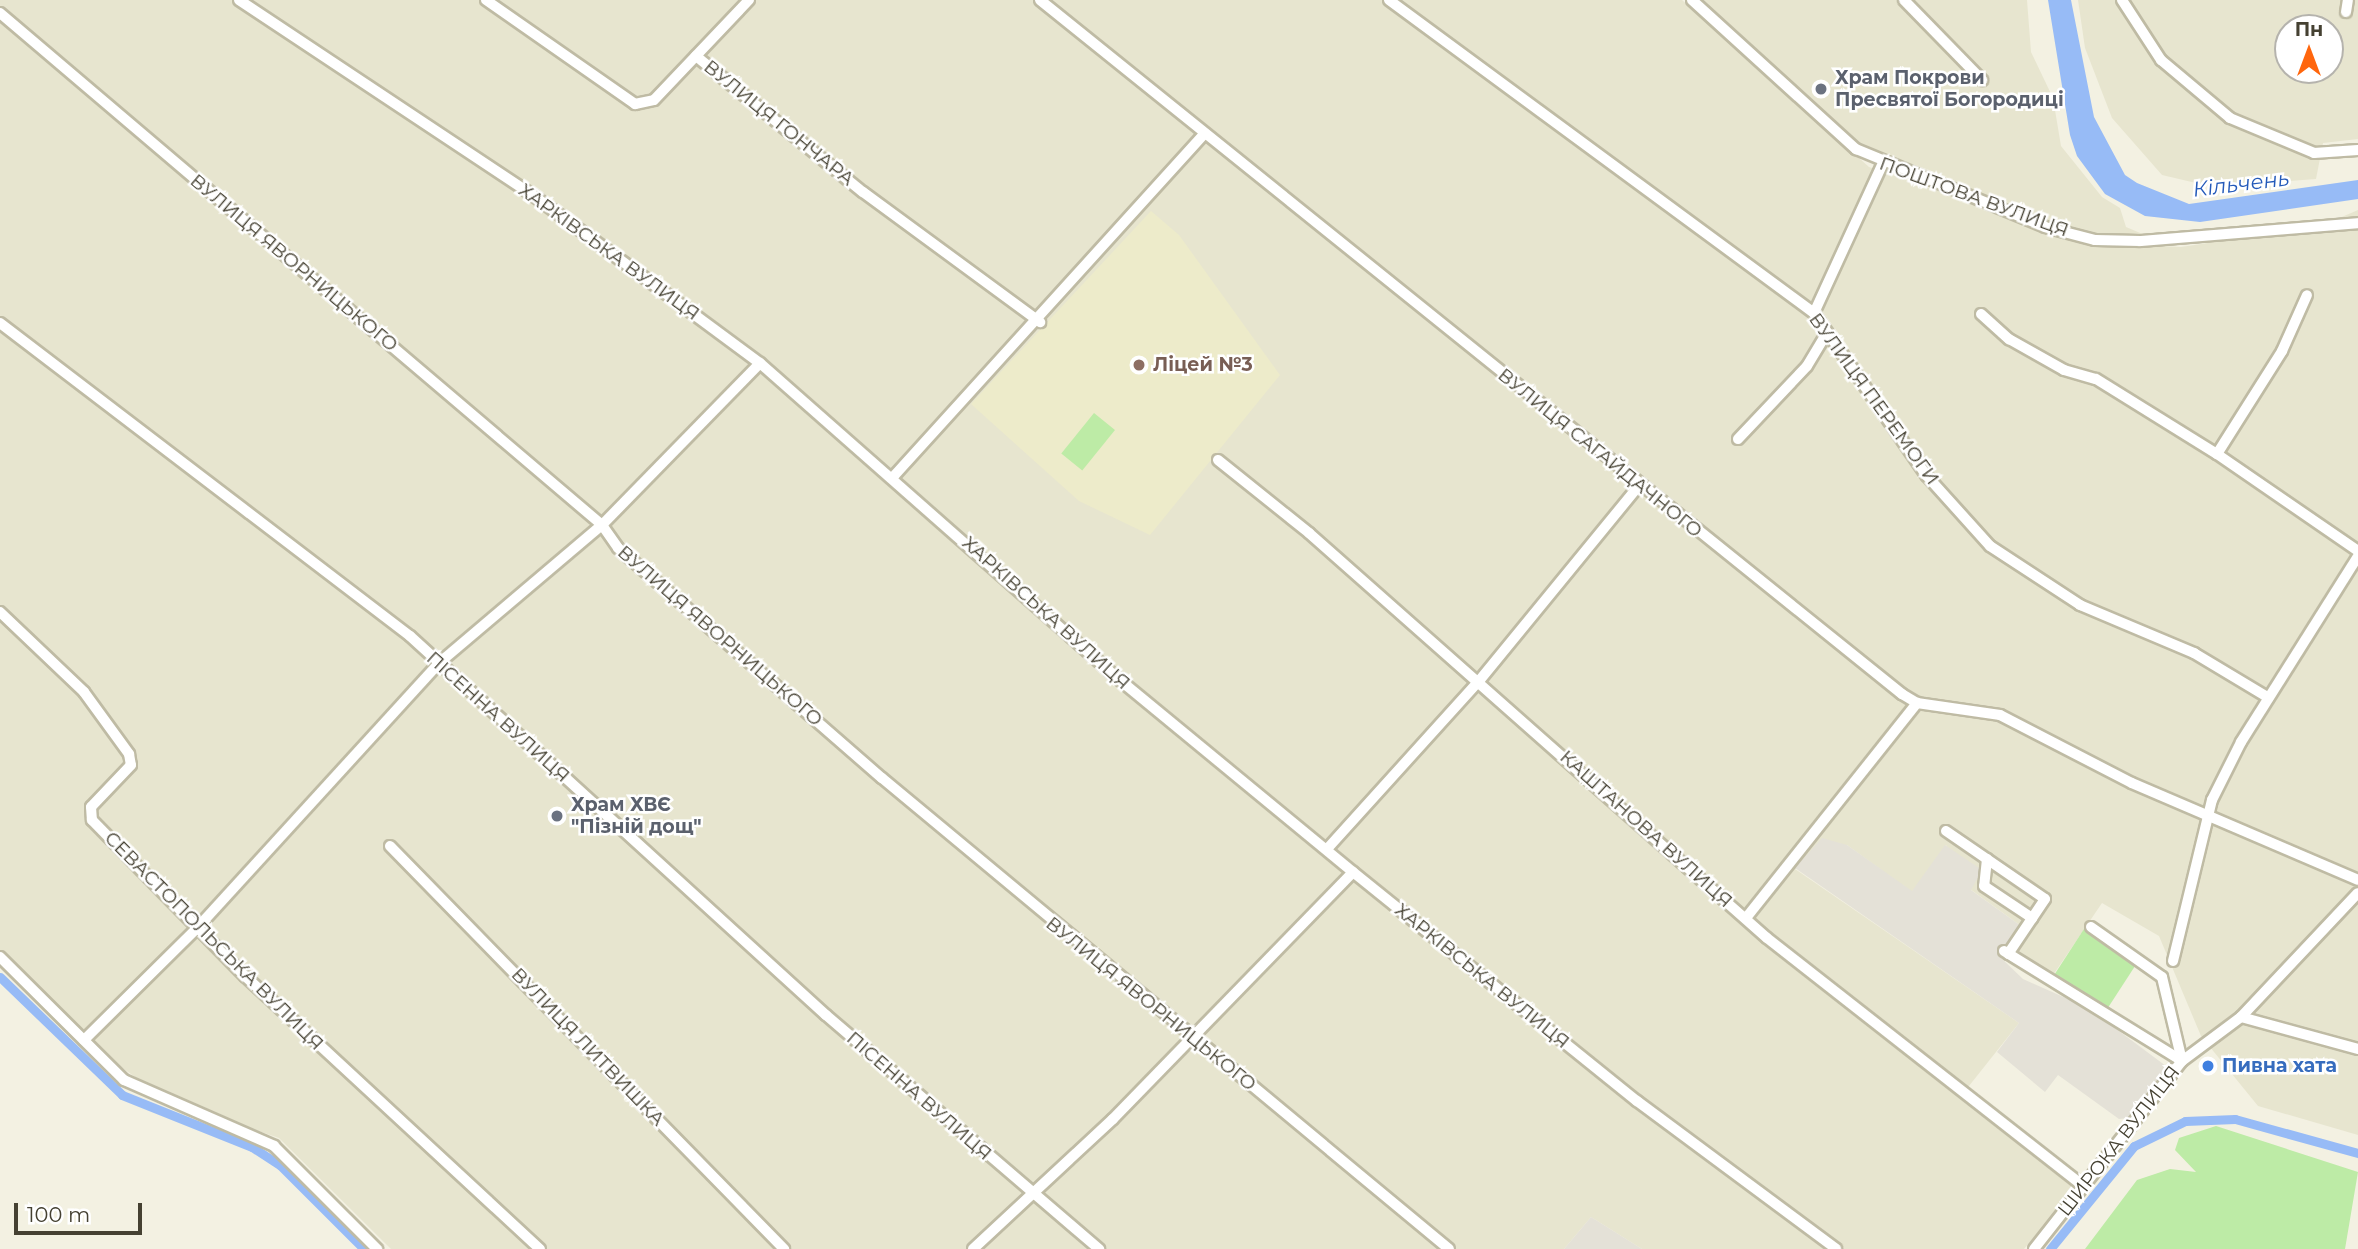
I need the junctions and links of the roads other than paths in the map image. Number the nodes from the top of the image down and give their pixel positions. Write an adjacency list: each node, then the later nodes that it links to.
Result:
1 (239, 0): 24 (street, ХАРКІВСЬКА ВУЛИЦЯ)
2 (486, 0): 12 (street, ВУЛИЦЯ ГОНЧАРА)
3 (749, 0): 12 (street)
4 (1040, 0): 14 (street, ВУЛИЦЯ САГАЙДАЧНОГО)
5 (1389, 0): 19 (street, ВУЛИЦЯ ПЕРЕМОГИ)
6 (1692, 0): 16 (street, ПОШТОВА ВУЛИЦЯ)
7 (1904, 0): 13 (street)
8 (2122, 0): 15 (street)
9 (2348, 0): 10 (street)
10 (2346, 12)
11 (0, 13): 30 (street, ВУЛИЦЯ ЯВОРНИЦЬКОГО)
12 (696, 55): 21 (street, ВУЛИЦЯ ГОНЧАРА)
13 (1982, 80)
14 (1205, 133): 21 (street); 29 (street, ВУЛИЦЯ САГАЙДАЧНОГО)
15 (2358, 150)
16 (1882, 165): 17 (street, ПОШТОВА ВУЛИЦЯ); 19 (street)
17 (2358, 223)
18 (2307, 295): 26 (street)
19 (1814, 313): 23 (street, ВУЛИЦЯ ПЕРЕМОГИ)
20 (1981, 314): 26 (street)
21 (1040, 322): 28 (street)
22 (0, 323): 34 (street, ПІСЕННА ВУЛИЦЯ)
23 (1826, 334): 25 (street); 36 (street, ВУЛИЦЯ ПЕРЕМОГИ)
24 (760, 363): 28 (street, ХАРКІВСЬКА ВУЛИЦЯ); 30 (street)
25 (1738, 439)
26 (2217, 454): 31 (street)
27 (1218, 460): 35 (street, КАШТАНОВА ВУЛИЦЯ)
28 (893, 477): 41 (street, ХАРКІВСЬКА ВУЛИЦЯ)
29 (1640, 484): 35 (street); 37 (street, ВУЛИЦЯ САГАЙДАЧНОГО)
30 (602, 525): 34 (street); 53 (street, ВУЛИЦЯ ЯВОРНИЦЬКОГО)
31 (2358, 551)
32 (2358, 556): 36 (street)
33 (0, 612): 48 (street, СЕВАСТОПОЛЬСЬКА ВУЛИЦЯ)
34 (439, 663): 48 (street); 58 (street, ПІСЕННА ВУЛИЦЯ)
35 (1479, 681): 41 (street); 46 (street, КАШТАНОВА ВУЛИЦЯ)
36 (2269, 698): 38 (street)
37 (1917, 703): 38 (street); 46 (street)
38 (2210, 815): 44 (street); 51 (street)
39 (1946, 831): 42 (street)
40 (390, 846): 61 (street, ВУЛИЦЯ ЛИТВИШКА)
41 (1327, 849): 43 (street, ХАРКІВСЬКА ВУЛИЦЯ)
42 (1987, 859): 47 (street); 47 (street)
43 (1353, 872): 53 (street); 65 (street, ХАРКІВСЬКА ВУЛИЦЯ)
44 (2358, 880)
45 (2358, 893): 52 (street, ШИРОКА ВУЛИЦЯ)
46 (1746, 918): 57 (street, КАШТАНОВА ВУЛИЦЯ)
47 (2032, 918): 56 (street)
48 (199, 926): 54 (street); 60 (street, СЕВАСТОПОЛЬСЬКА ВУЛИЦЯ)
49 (2091, 927): 56 (street)
50 (0, 957): 54 (street)
51 (2173, 961)
52 (2241, 1017): 55 (street); 56 (street, ШИРОКА ВУЛИЦЯ)
53 (1194, 1036): 58 (street); 64 (street, ВУЛИЦЯ ЯВОРНИЦЬКОГО)
54 (84, 1041): 59 (street)
55 (2358, 1049)
56 (2182, 1061): 57 (street, ШИРОКА ВУЛИЦЯ)
57 (2084, 1187): 66 (street, ШИРОКА ВУЛИЦЯ)
58 (1029, 1191): 62 (street); 63 (street, ПІСЕННА ВУЛИЦЯ)
59 (377, 1249)
60 (540, 1249)
61 (785, 1249)
62 (973, 1249)
63 (1098, 1249)
64 (1448, 1249)
65 (1836, 1249)
66 (2034, 1249)

